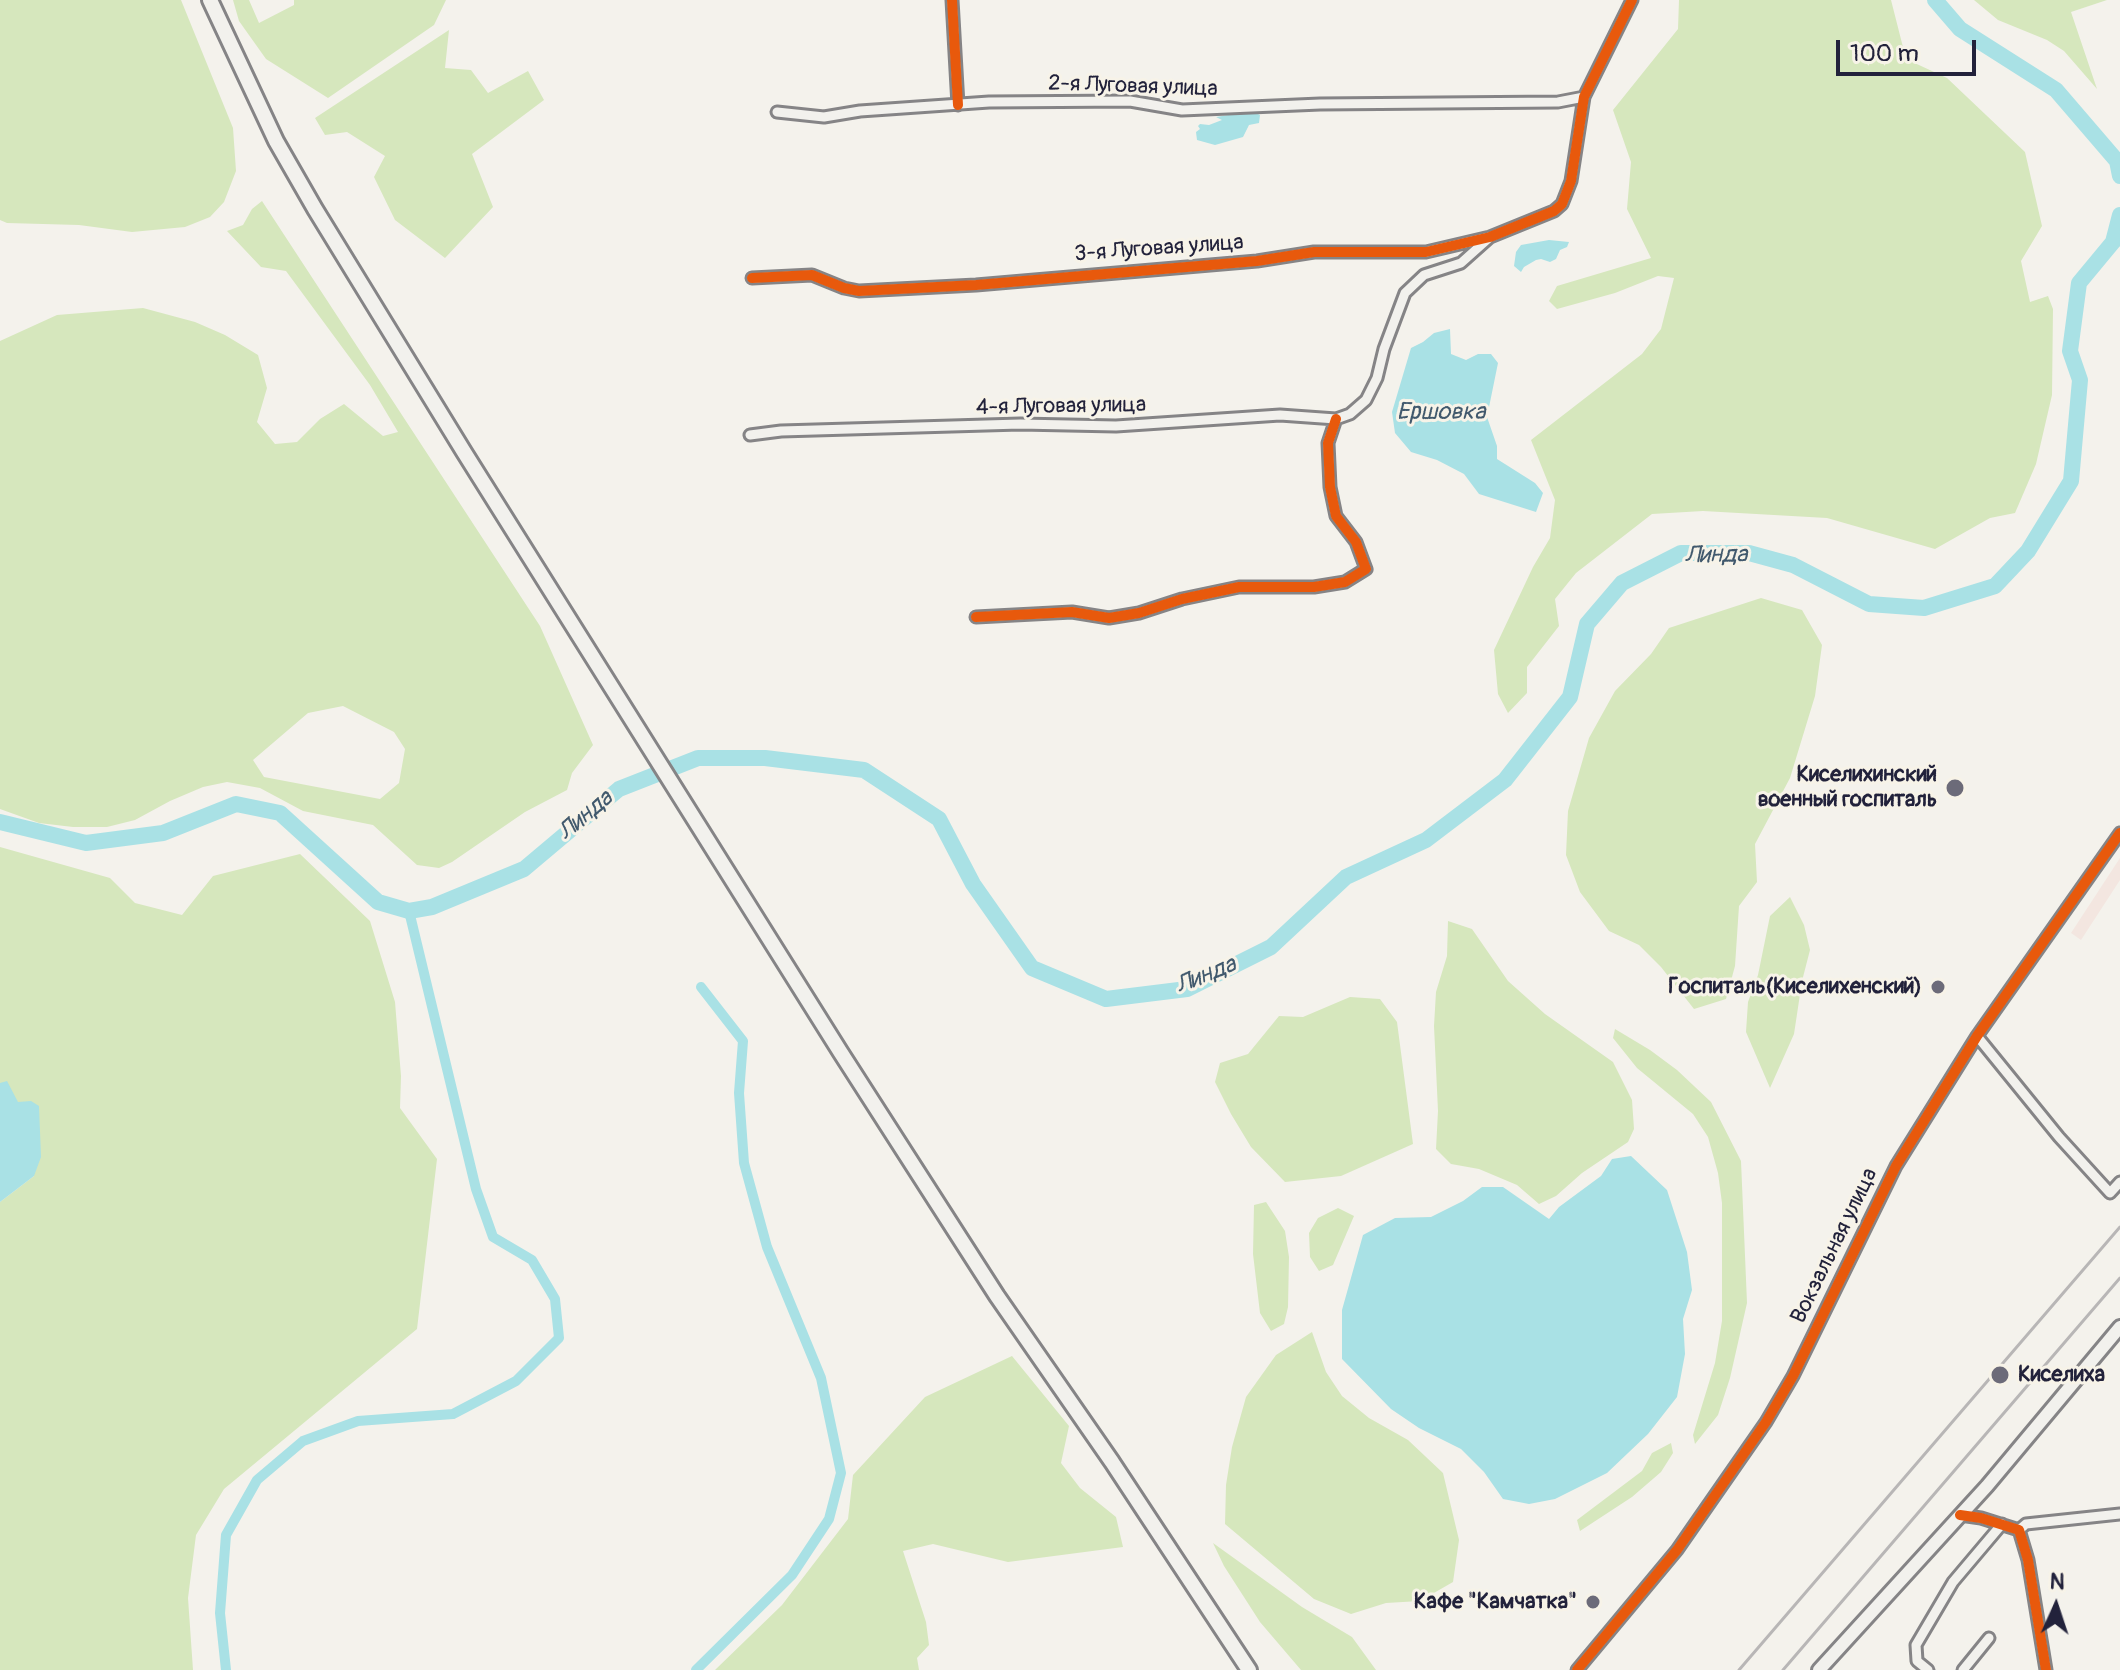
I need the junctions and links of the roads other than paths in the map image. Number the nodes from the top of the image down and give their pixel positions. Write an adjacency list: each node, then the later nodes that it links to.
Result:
1 (210, 0): 22 (main road)
2 (952, 0): 5 (street)
3 (1632, 0): 4 (street)
4 (1584, 97): 5 (street, 2-я Луговая улица); 7 (street, 3-я Луговая улица)
5 (958, 105): 6 (street, 2-я Луговая улица)
6 (777, 112)
7 (1490, 237): 8 (street, 3-я Луговая улица); 9 (street)
8 (752, 278)
9 (1336, 419): 10 (street, 4-я Луговая улица); 11 (street)
10 (750, 435)
11 (976, 617)
12 (2120, 833): 13 (street, Вокзальная улица)
13 (1977, 1036): 14 (street); 23 (street, Вокзальная улица)
14 (2120, 1182)
15 (2120, 1327): 17 (street)
16 (2120, 1514): 19 (street)
17 (1960, 1515): 18 (street); 24 (street)
18 (2002, 1524): 19 (street); 21 (street)
19 (2019, 1530): 28 (street)
20 (1989, 1638): 27 (street)
21 (1917, 1661): 25 (street); 26 (street)
22 (1249, 1670)
23 (1577, 1670)
24 (1819, 1670)
25 (1909, 1670)
26 (1928, 1670)
27 (1963, 1670)
28 (2046, 1670)

